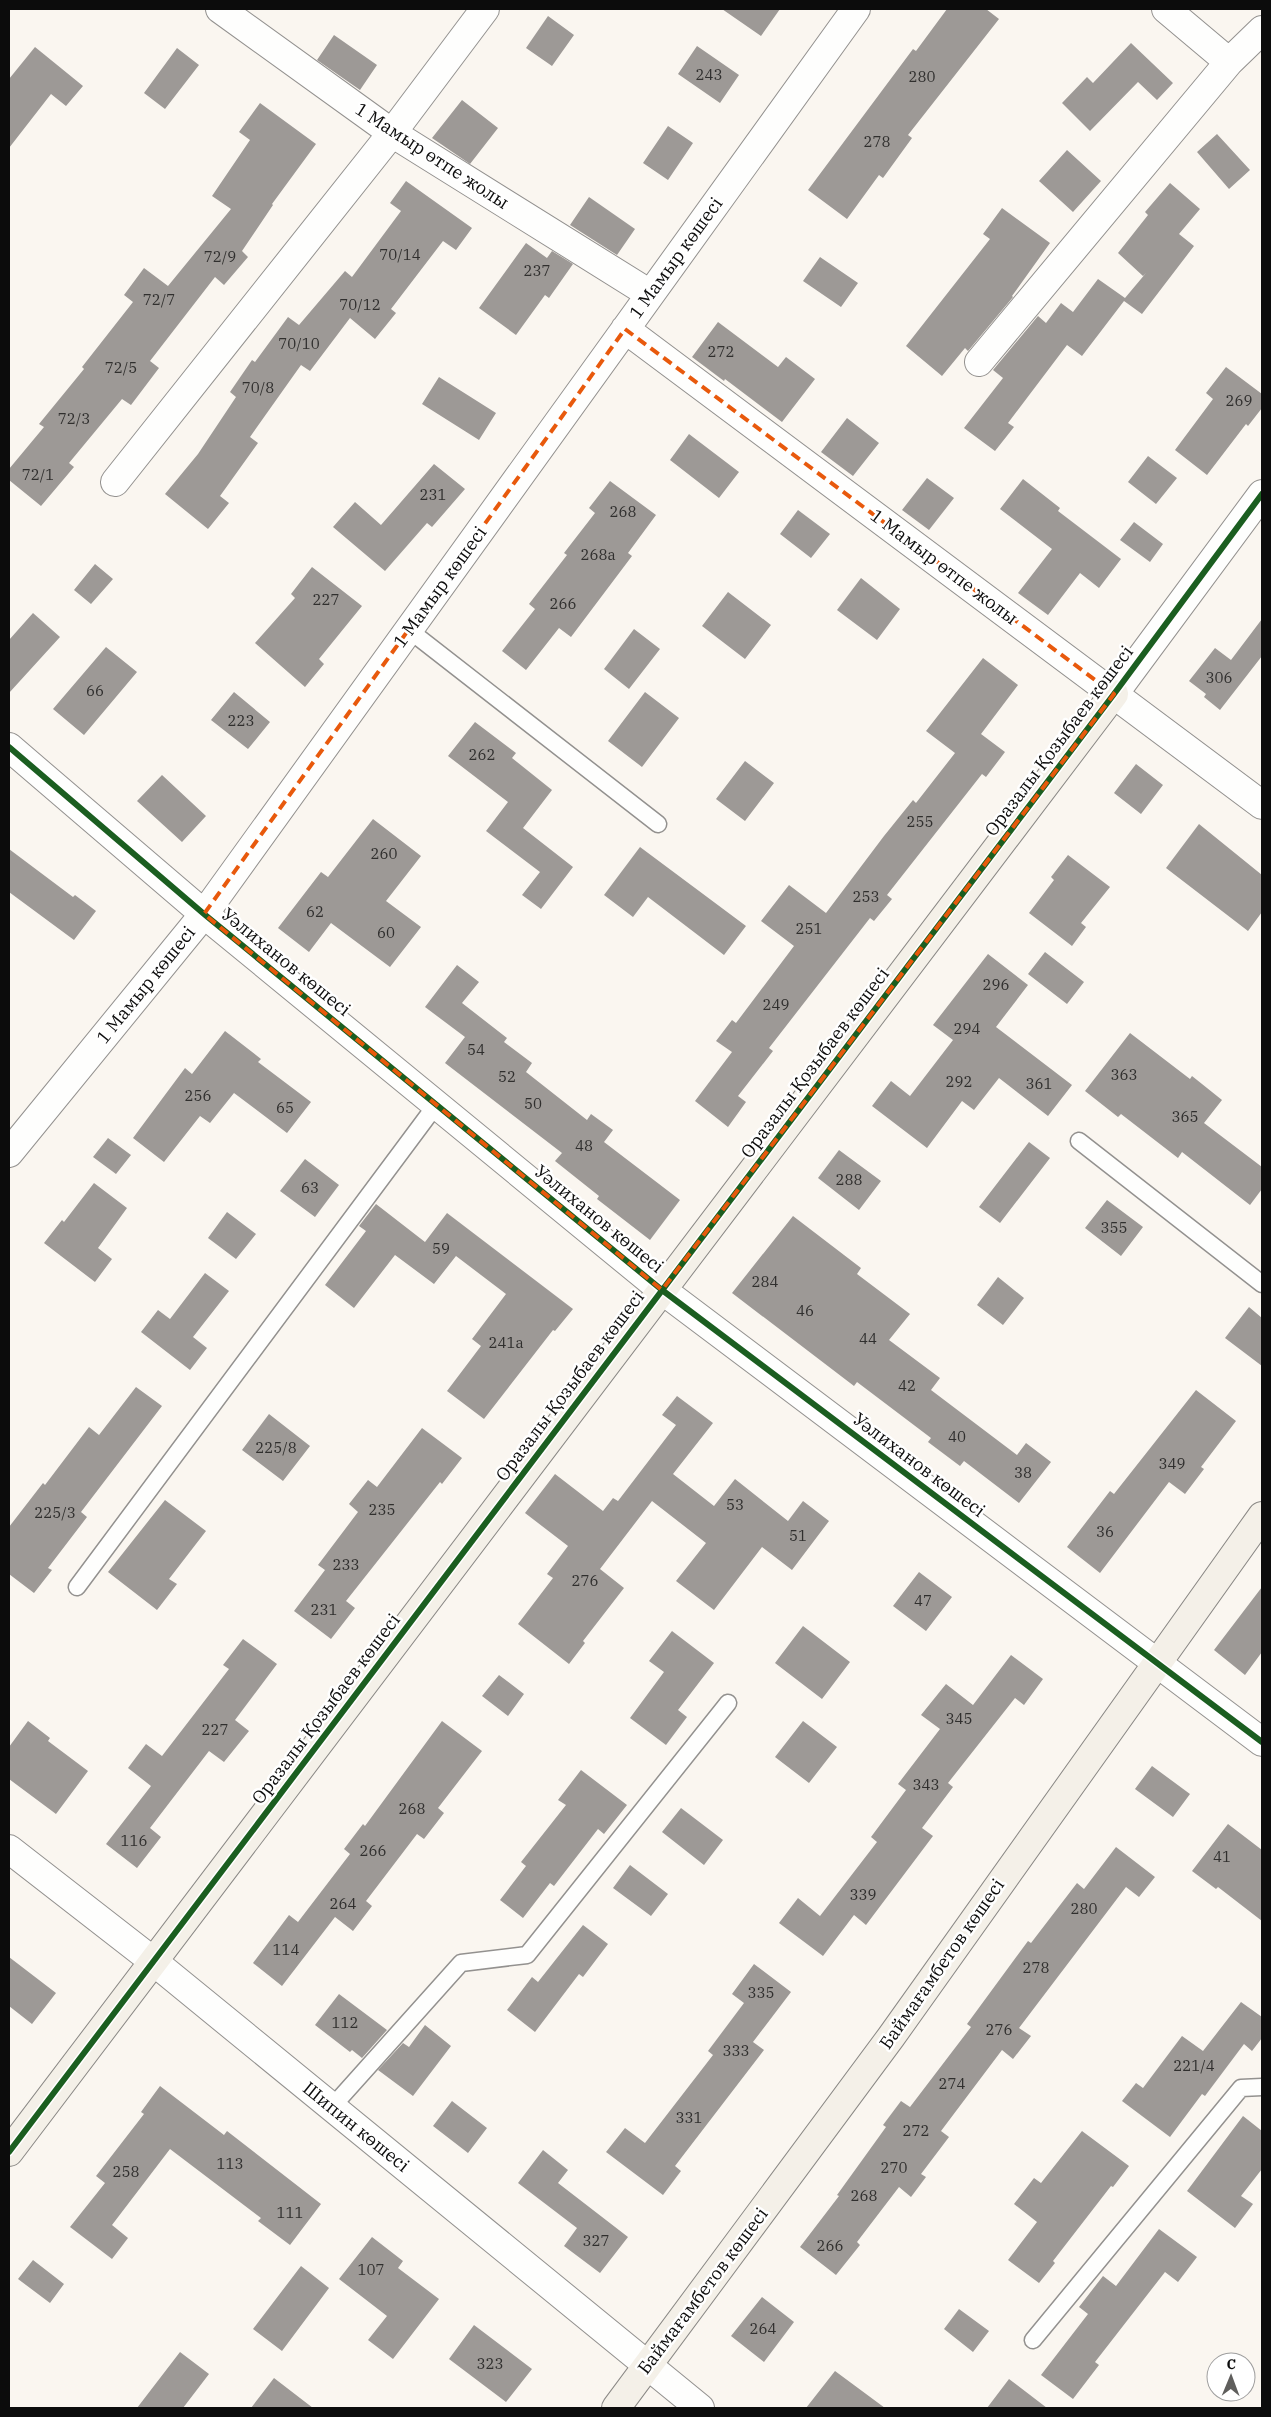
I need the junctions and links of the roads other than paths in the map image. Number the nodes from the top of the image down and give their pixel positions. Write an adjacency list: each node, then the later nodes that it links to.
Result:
1 (220, 9): 7 (street, 1 Мамыр өтпе жолы)
2 (485, 9): 7 (street)
3 (856, 9): 8 (street, 1 Мамыр көшесі)
4 (1166, 9): 6 (street)
5 (1262, 30): 6 (street)
6 (1229, 62): 10 (street)
7 (392, 132): 8 (street, 1 Мамыр өтпе жолы); 11 (street)
8 (650, 294): 9 (street, 1 Мамыр көшесі)
9 (625, 329): 13 (street, 1 Мамыр көшесі); 14 (street, 1 Мамыр өтпе жолы)
10 (979, 362)
11 (115, 482)
12 (1262, 494): 14 (street, Оразалы Қозыбаев көшесі)
13 (409, 630): 17 (lane); 18 (street, 1 Мамыр көшесі)
14 (1114, 694): 16 (street, 1 Мамыр өтпе жолы); 23 (street, Оразалы Қозыбаев көшесі)
15 (9, 747): 18 (street, Уәлиханов көшесі)
16 (1262, 805)
17 (658, 824)
18 (204, 914): 19 (street, Уәлиханов көшесі); 21 (street, 1 Мамыр көшесі)
19 (436, 1105): 23 (street, Уәлиханов көшесі); 25 (lane)
20 (1078, 1141): 22 (lane)
21 (9, 1153)
22 (1262, 1284)
23 (662, 1290): 26 (street, Уәлиханов көшесі); 30 (street, Оразалы Қозыбаев көшесі)
24 (1262, 1516): 26 (street, Баймағамбетов көшесі)
25 (77, 1587)
26 (1156, 1661): 28 (street, Уәлиханов көшесі); 35 (street, Баймағамбетов көшесі)
27 (728, 1703): 32 (lane)
28 (1262, 1742)
29 (9, 1849): 30 (street, Шипин көшесі)
30 (153, 1961): 32 (street, Шипин көшесі); 33 (street, Оразалы Қозыбаев көшесі)
31 (1262, 2087): 34 (lane)
32 (332, 2107): 35 (street, Шипин көшесі)
33 (9, 2152)
34 (1033, 2340)
35 (647, 2366): 36 (street, Баймағамбетов көшесі); 37 (street, Шипин көшесі)
36 (616, 2408)
37 (700, 2408)

